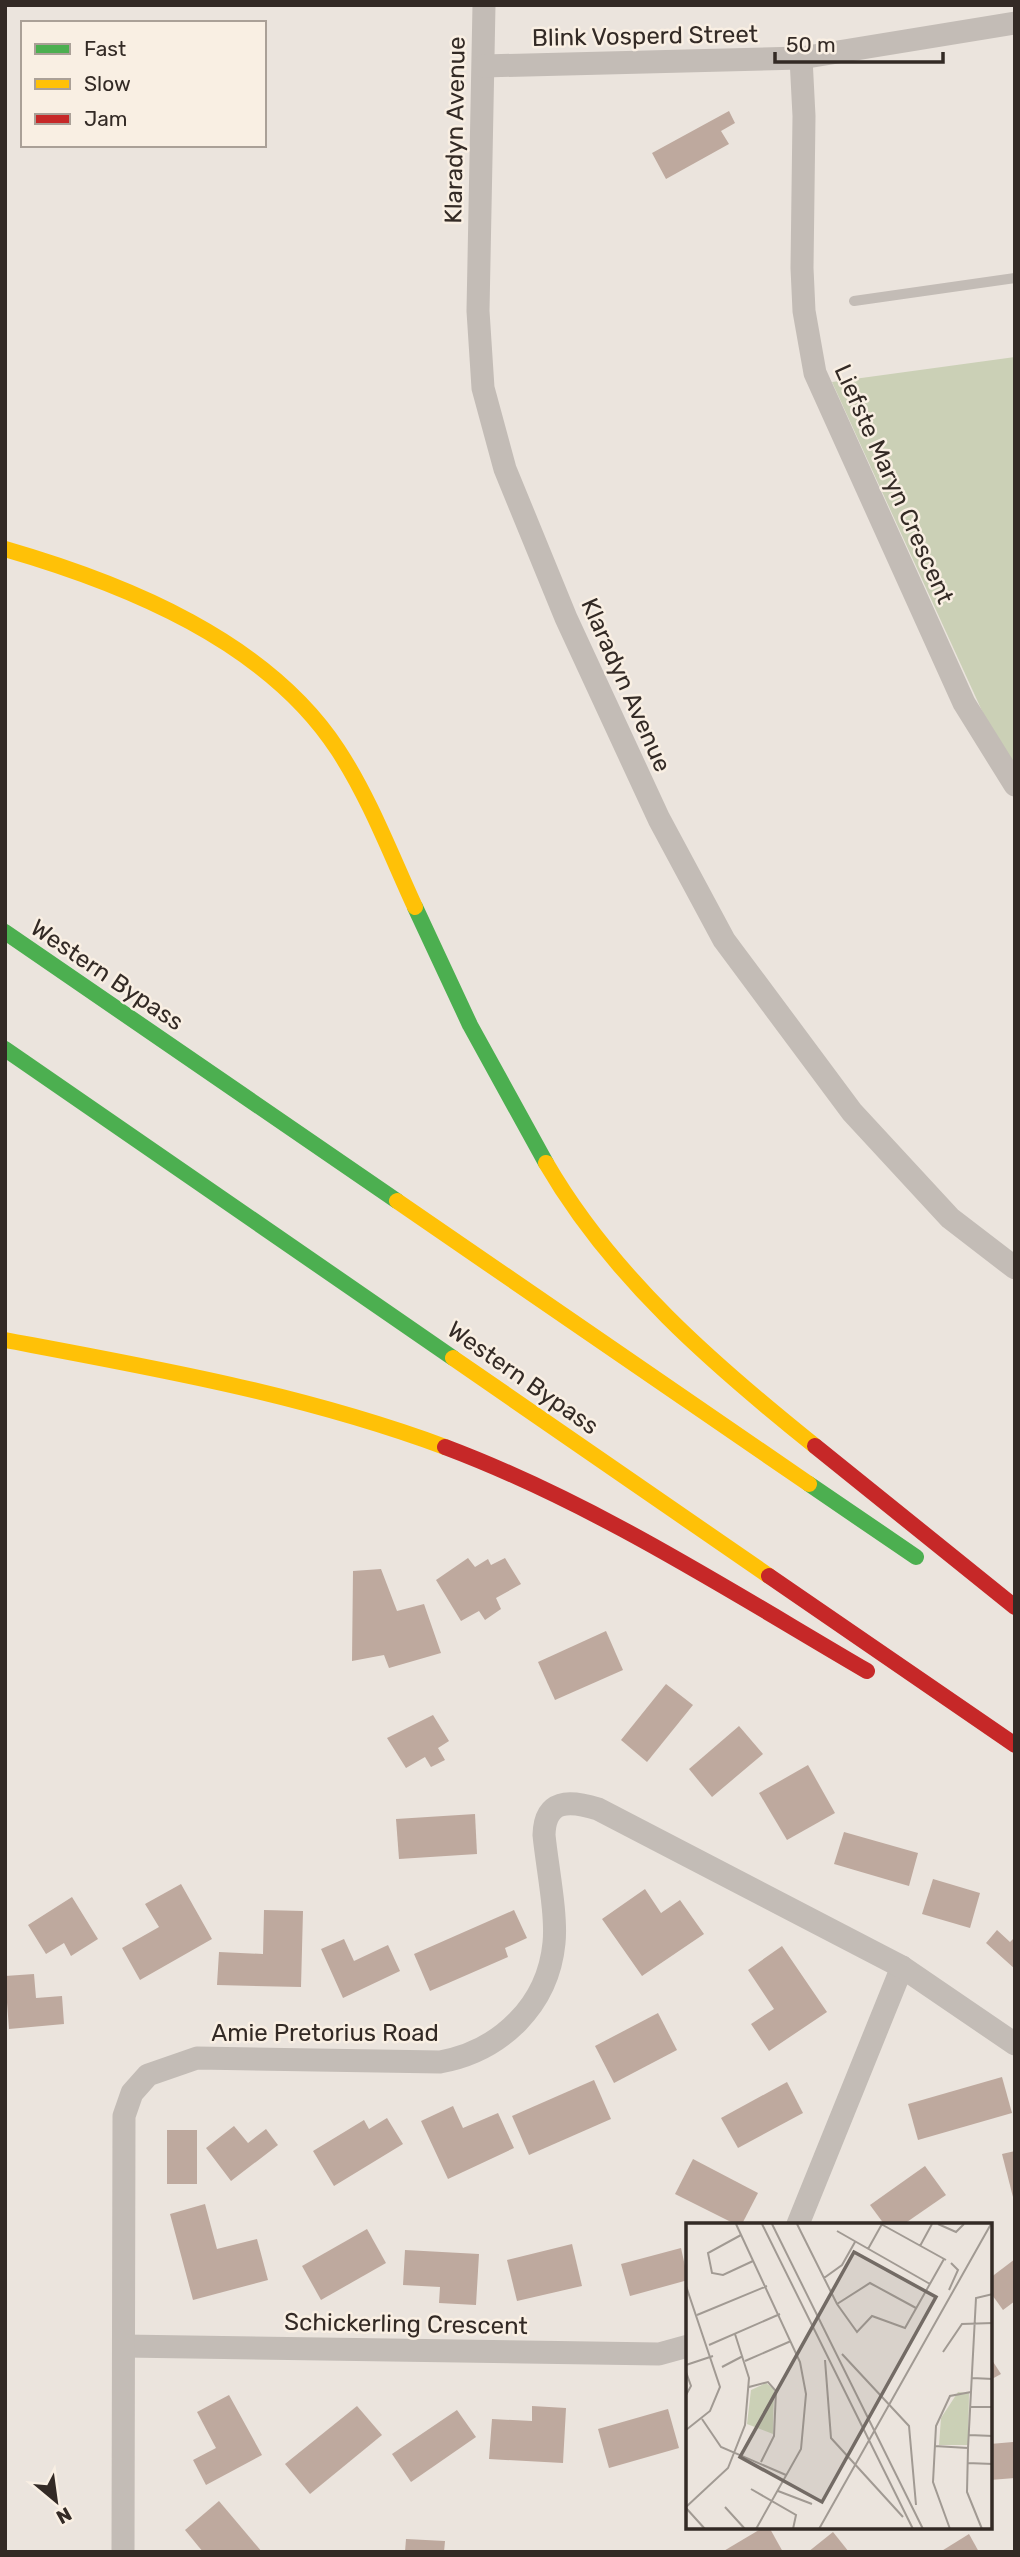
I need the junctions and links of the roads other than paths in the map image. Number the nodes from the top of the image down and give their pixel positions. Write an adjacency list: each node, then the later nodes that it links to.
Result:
1 (484, 5): 4 (street, Klaradyn Avenue)
2 (1015, 23): 3 (street, Blink Vosperd Street)
3 (801, 58): 4 (street, Blink Vosperd Street); 8 (street, Liefste Maryn Crescent)
4 (484, 66): 11 (street, Klaradyn Avenue)
5 (1015, 278): 6 (lane)
6 (854, 301)
7 (5, 549): 15 (highway)
8 (1015, 785)
9 (5, 932): 13 (highway, Western Bypass)
10 (5, 1049): 19 (highway, Western Bypass)
11 (1015, 1268)
12 (5, 1340): 17 (highway)
13 (934, 1570)
14 (980, 1601): 16 (highway)
15 (1015, 1607)
16 (1015, 1625)
17 (882, 1679)
18 (918, 1699): 19 (highway)
19 (1015, 1746)
20 (902, 1966): 21 (street, Amie Pretorius Road); 22 (street); 23 (street, Amie Pretorius Road)
21 (1015, 2044)
22 (798, 2223)
23 (124, 2346): 24 (street, Schickerling Crescent); 25 (street, Amie Pretorius Road)
24 (686, 2347)
25 (123, 2552)

